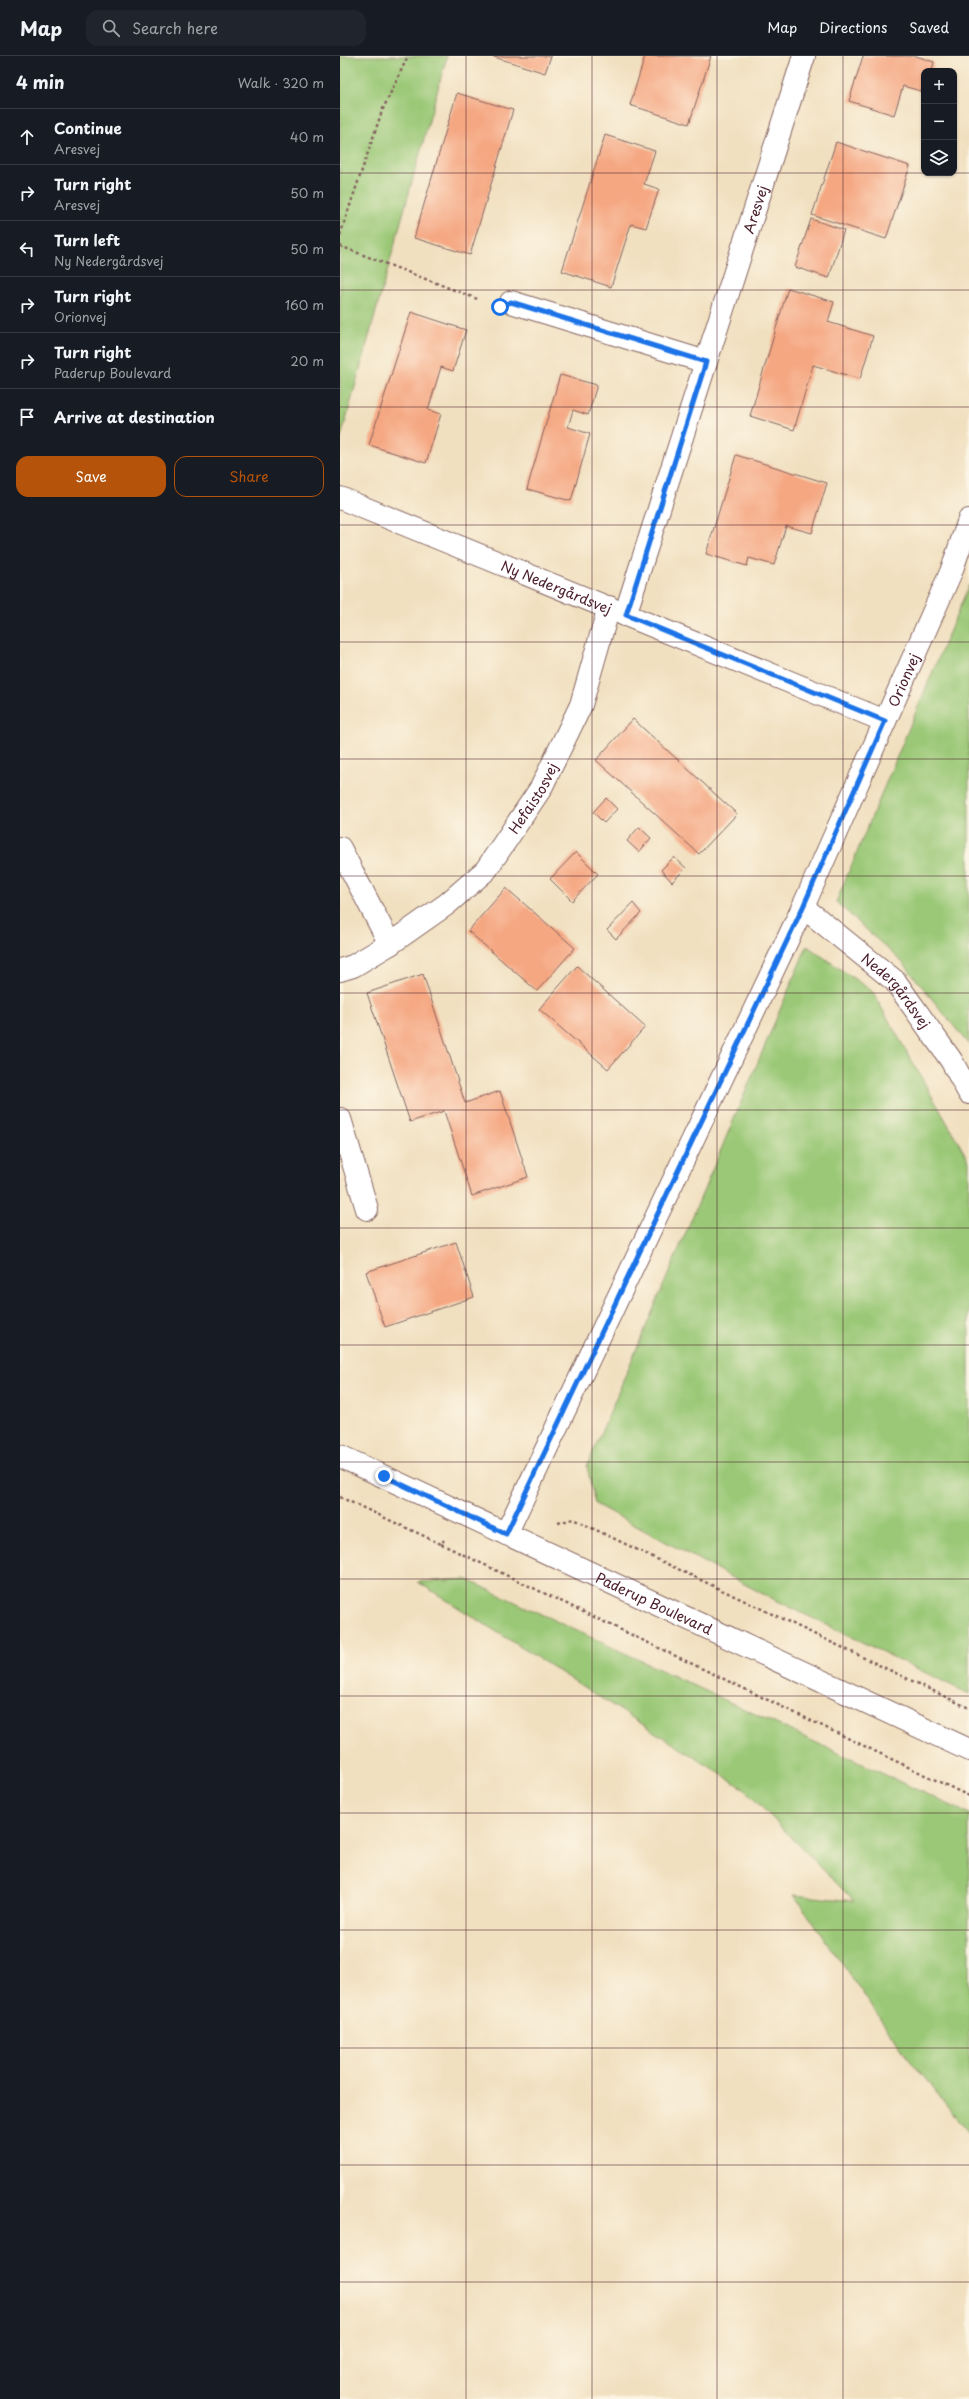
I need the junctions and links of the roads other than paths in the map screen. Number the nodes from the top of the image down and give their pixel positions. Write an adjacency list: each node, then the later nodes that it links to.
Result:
1 (804, 56): 3 (street, Aresvej)
2 (511, 302): 3 (street)
3 (706, 362): 6 (street, Aresvej)
4 (340, 498): 6 (street, Ny Nedergårdsvej)
5 (969, 520): 7 (street, Orionvej)
6 (618, 611): 7 (street, Ny Nedergårdsvej); 10 (street, Hefaistosvej)
7 (885, 721): 9 (street, Orionvej)
8 (340, 848): 10 (street)
9 (803, 907): 12 (street, Nedergårdsvej); 16 (street, Orionvej)
10 (390, 944): 11 (street, Hefaistosvej)
11 (340, 970)
12 (969, 1093)
13 (340, 1119): 14 (street)
14 (367, 1209)
15 (340, 1456): 16 (street, Paderup Boulevard)
16 (506, 1534): 17 (street, Paderup Boulevard)
17 (969, 1750)

